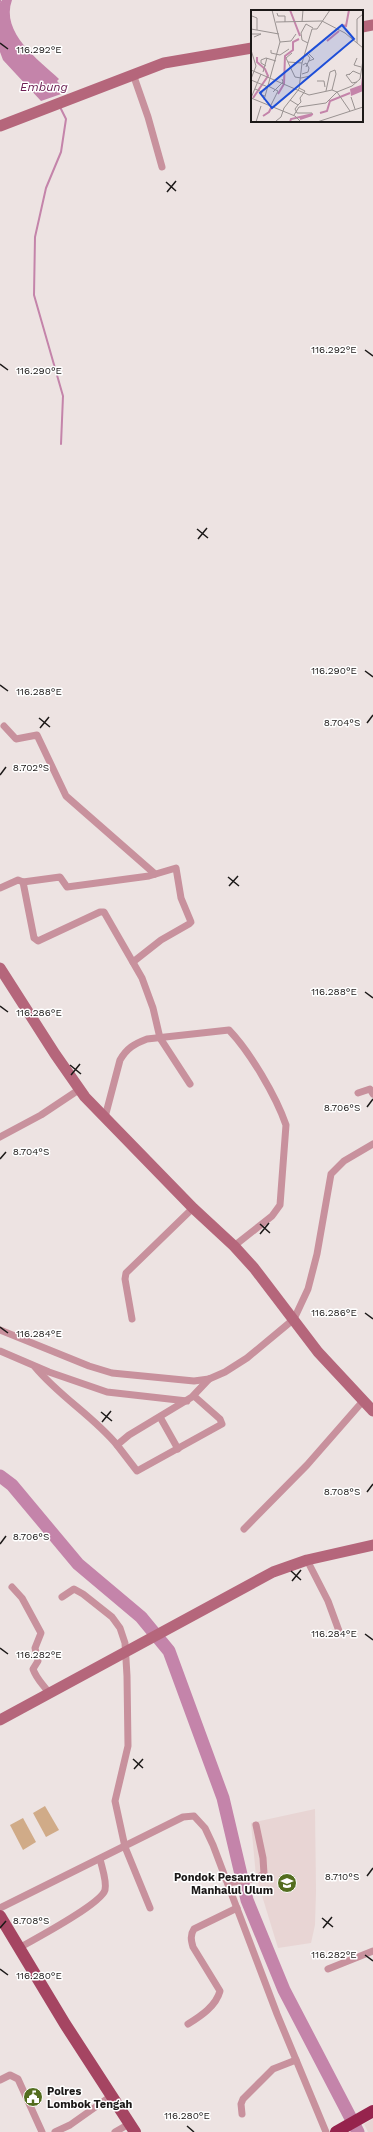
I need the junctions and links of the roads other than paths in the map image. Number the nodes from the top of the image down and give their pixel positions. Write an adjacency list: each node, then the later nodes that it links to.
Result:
1 (373, 25): 2 (street)
2 (363, 27)
3 (251, 48): 4 (street)
4 (133, 74): 5 (street); 6 (street)
5 (0, 126)
6 (162, 167)
7 (4, 726): 8 (street)
8 (155, 874): 9 (street); 11 (street)
9 (24, 882): 10 (street); 11 (street)
10 (0, 888)
11 (132, 962): 13 (street)
12 (0, 968): 15 (street)
13 (160, 1038): 14 (street); 18 (street); 22 (street)
14 (190, 1084)
15 (80, 1089): 18 (street); 19 (street)
16 (358, 1093): 17 (street)
17 (373, 1094)
18 (105, 1117): 21 (street)
19 (0, 1137)
20 (373, 1144): 23 (street)
21 (193, 1208): 22 (street); 24 (street)
22 (234, 1246): 23 (street)
23 (294, 1319): 28 (street); 31 (street)
24 (132, 1320)
25 (0, 1330): 28 (street)
26 (0, 1351): 27 (street)
27 (35, 1366): 30 (street); 34 (street)
28 (209, 1379): 29 (street)
29 (194, 1396): 30 (street); 35 (street)
30 (187, 1401): 33 (street)
31 (363, 1401): 32 (street); 36 (street)
32 (373, 1411)
33 (160, 1417): 34 (street); 35 (street)
34 (117, 1445): 35 (street)
35 (178, 1449)
36 (244, 1529)
37 (373, 1545): 38 (street)
38 (307, 1560): 41 (street); 42 (street)
39 (12, 1587): 43 (street)
40 (62, 1596): 42 (street)
41 (338, 1630)
42 (126, 1651): 43 (street); 46 (street)
43 (49, 1693): 44 (street)
44 (0, 1720)
45 (256, 1825): 48 (street)
46 (125, 1847): 47 (street); 48 (street); 49 (street)
47 (100, 1859): 51 (street); 52 (street)
48 (228, 1884): 50 (street)
49 (150, 1908)
50 (237, 1908): 55 (street); 56 (street)
51 (0, 1915): 52 (main road)
52 (19, 1948): 58 (main road)
53 (373, 1951): 54 (street)
54 (328, 1970)
55 (188, 2024)
56 (296, 2060): 59 (street); 66 (street)
57 (0, 2080): 63 (street)
58 (111, 2096): 61 (main road); 64 (street)
59 (242, 2114)
60 (371, 2114): 62 (highway)
61 (132, 2128): 65 (street)
62 (341, 2131)
63 (42, 2132)
64 (55, 2132)
65 (115, 2132)
66 (326, 2132)

